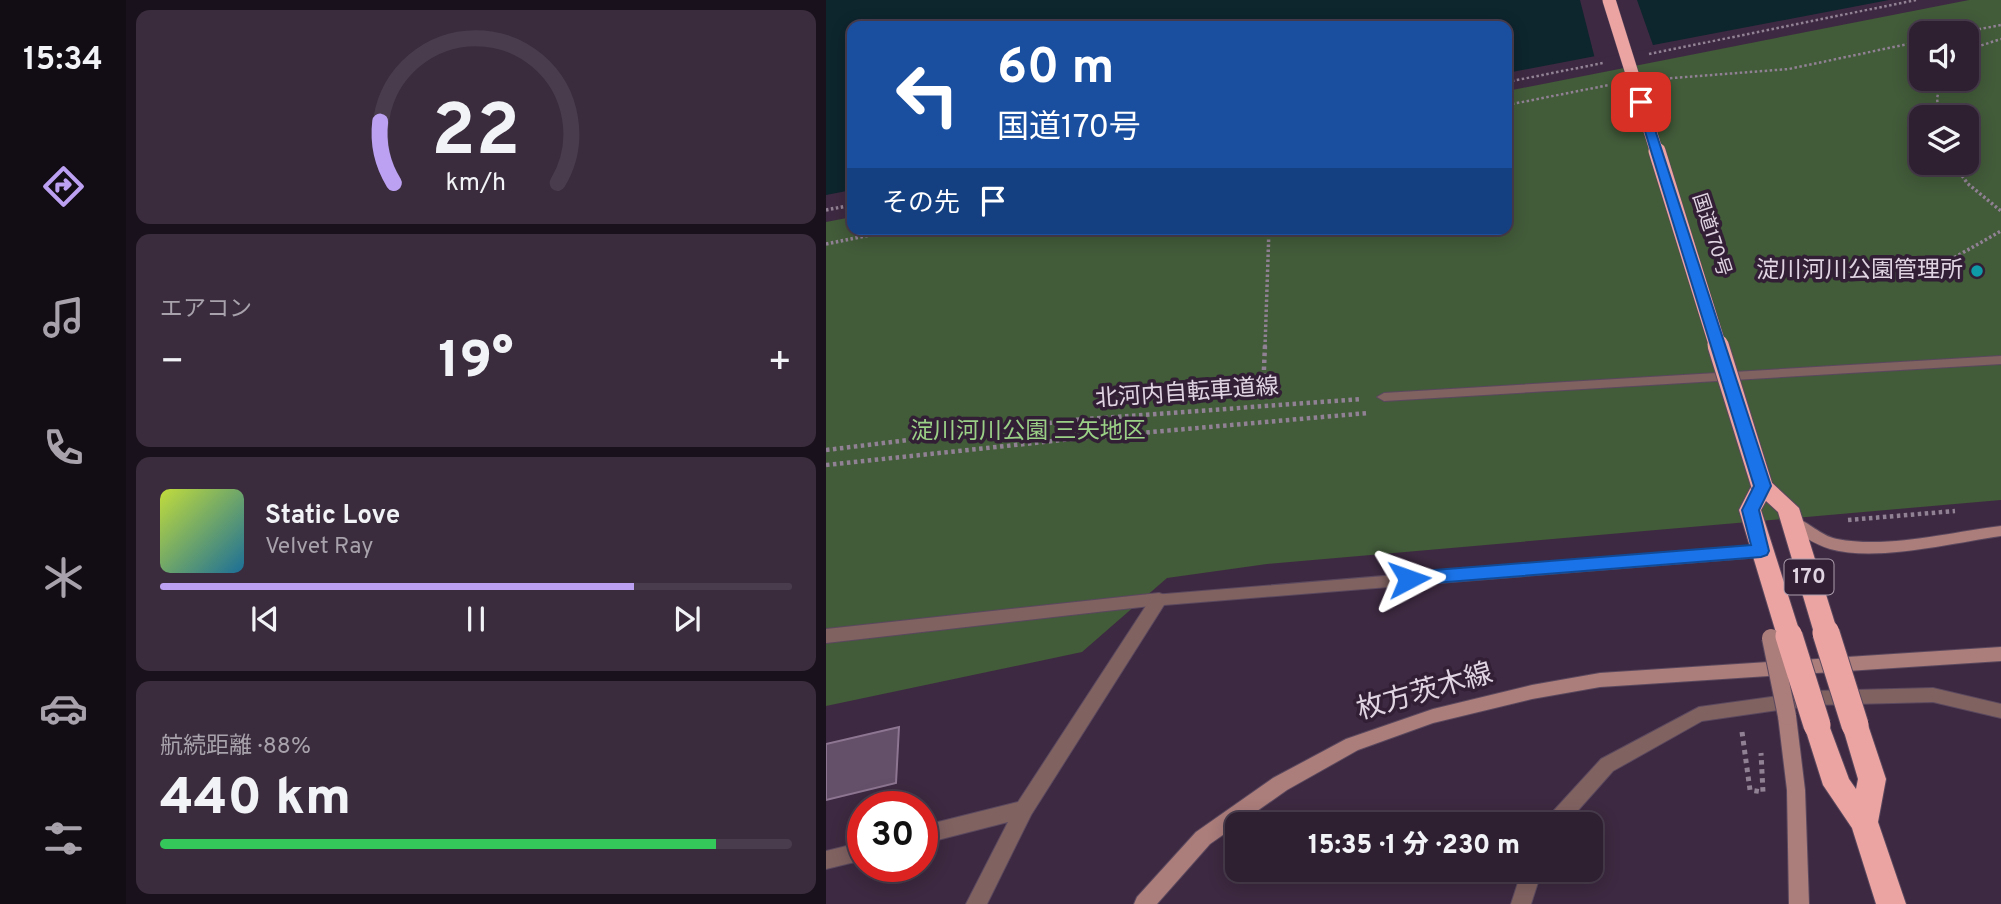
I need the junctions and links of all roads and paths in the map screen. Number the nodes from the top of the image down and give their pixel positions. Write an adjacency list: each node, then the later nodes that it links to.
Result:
1 (1609, 0): 27 (highway, 国道170号, bridge)
2 (1916, 0): 8 (path)
3 (2001, 24): 4 (path)
4 (1979, 29)
5 (2001, 39): 7 (path)
6 (1909, 44): 10 (path)
7 (1979, 46)
8 (1643, 55)
9 (1602, 63): 11 (path)
10 (1654, 79)
11 (1512, 81)
12 (1616, 84): 13 (path)
13 (1512, 104)
14 (1962, 175): 17 (path)
15 (847, 206): 16 (path)
16 (826, 210)
17 (2001, 211)
18 (2001, 232): 22 (path)
19 (870, 235): 21 (path)
20 (1269, 235): 24 (path)
21 (826, 244)
22 (1950, 260)
23 (2001, 360): 25 (street)
24 (1264, 391)
25 (1384, 397): 26 (path, 北河内自転車道線)
26 (826, 450)
27 (1762, 486): 29 (highway); 32 (highway, 170)
28 (1962, 511): 30 (path)
29 (1791, 515): 31 (main road); 42 (highway, 170, bridge)
30 (1843, 520)
31 (2001, 531)
32 (1761, 551): 33 (street); 34 (highway, 170)
33 (1159, 599): 35 (street); 40 (street)
34 (1781, 631): 42 (highway, 170, bridge); 50 (main road, bridge)
35 (826, 636)
36 (2001, 654): 48 (main road, 枚方茨木線)
37 (1738, 708): 38 (street); 39 (path); 41 (street)
38 (2001, 711)
39 (1760, 741)
40 (1024, 809): 43 (street); 47 (street)
41 (1565, 812)
42 (1864, 822): 51 (highway, 170)
43 (938, 831)
44 (847, 855): 45 (street)
45 (826, 860)
46 (1528, 882): 49 (street)
47 (975, 904)
48 (1144, 904)
49 (1521, 904)
50 (1799, 904)
51 (1891, 904)

